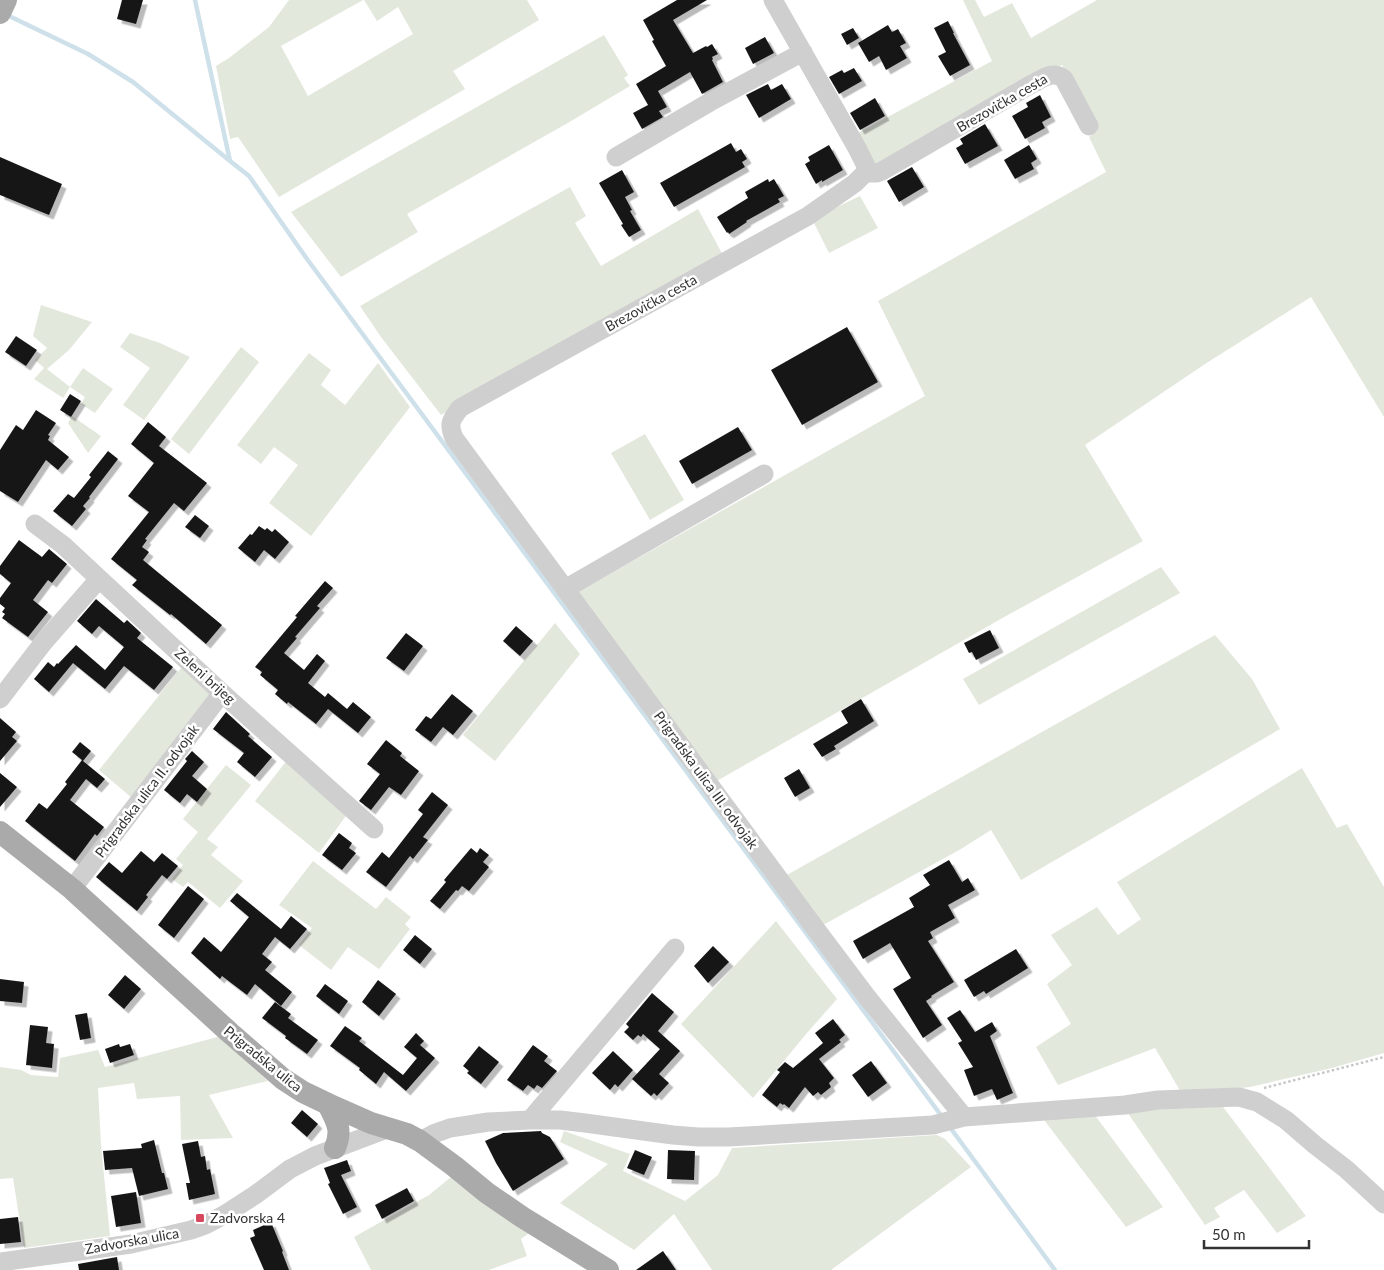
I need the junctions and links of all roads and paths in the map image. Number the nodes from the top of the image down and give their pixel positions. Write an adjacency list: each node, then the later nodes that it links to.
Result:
1 (773, 0): 2 (street)
2 (802, 52): 4 (street); 5 (street)
3 (1089, 126): 5 (street, Brezovička cesta)
4 (616, 157)
5 (865, 173): 6 (street, Brezovička cesta)
6 (454, 438): 10 (street, Prigradska ulica III. odvojak)
7 (764, 474): 10 (street)
8 (35, 524): 9 (street, Zeleni brijeg)
9 (99, 580): 11 (street, Zeleni brijeg); 12 (street)
10 (565, 589): 20 (street, Prigradska ulica III. odvojak)
11 (222, 692): 13 (street, Zeleni brijeg); 15 (street, Prigradska ulica II. odvojak)
12 (0, 699)
13 (374, 829)
14 (0, 832): 15 (main road, Prigradska ulica)
15 (72, 889): 19 (main road, Prigradska ulica)
16 (675, 948): 21 (street)
17 (1384, 1058): 18 (path)
18 (1239, 1097): 20 (street); 25 (street)
19 (328, 1104): 22 (main road, Prigradska ulica); 24 (main road)
20 (959, 1119): 21 (street)
21 (530, 1120): 23 (street)
22 (389, 1128): 23 (main road, Prigradska ulica); 24 (street, Zadvorska ulica)
23 (420, 1141): 27 (main road, Prigradska ulica)
24 (335, 1148): 26 (street, Zadvorska ulica)
25 (1384, 1204)
26 (0, 1262)
27 (608, 1270)

